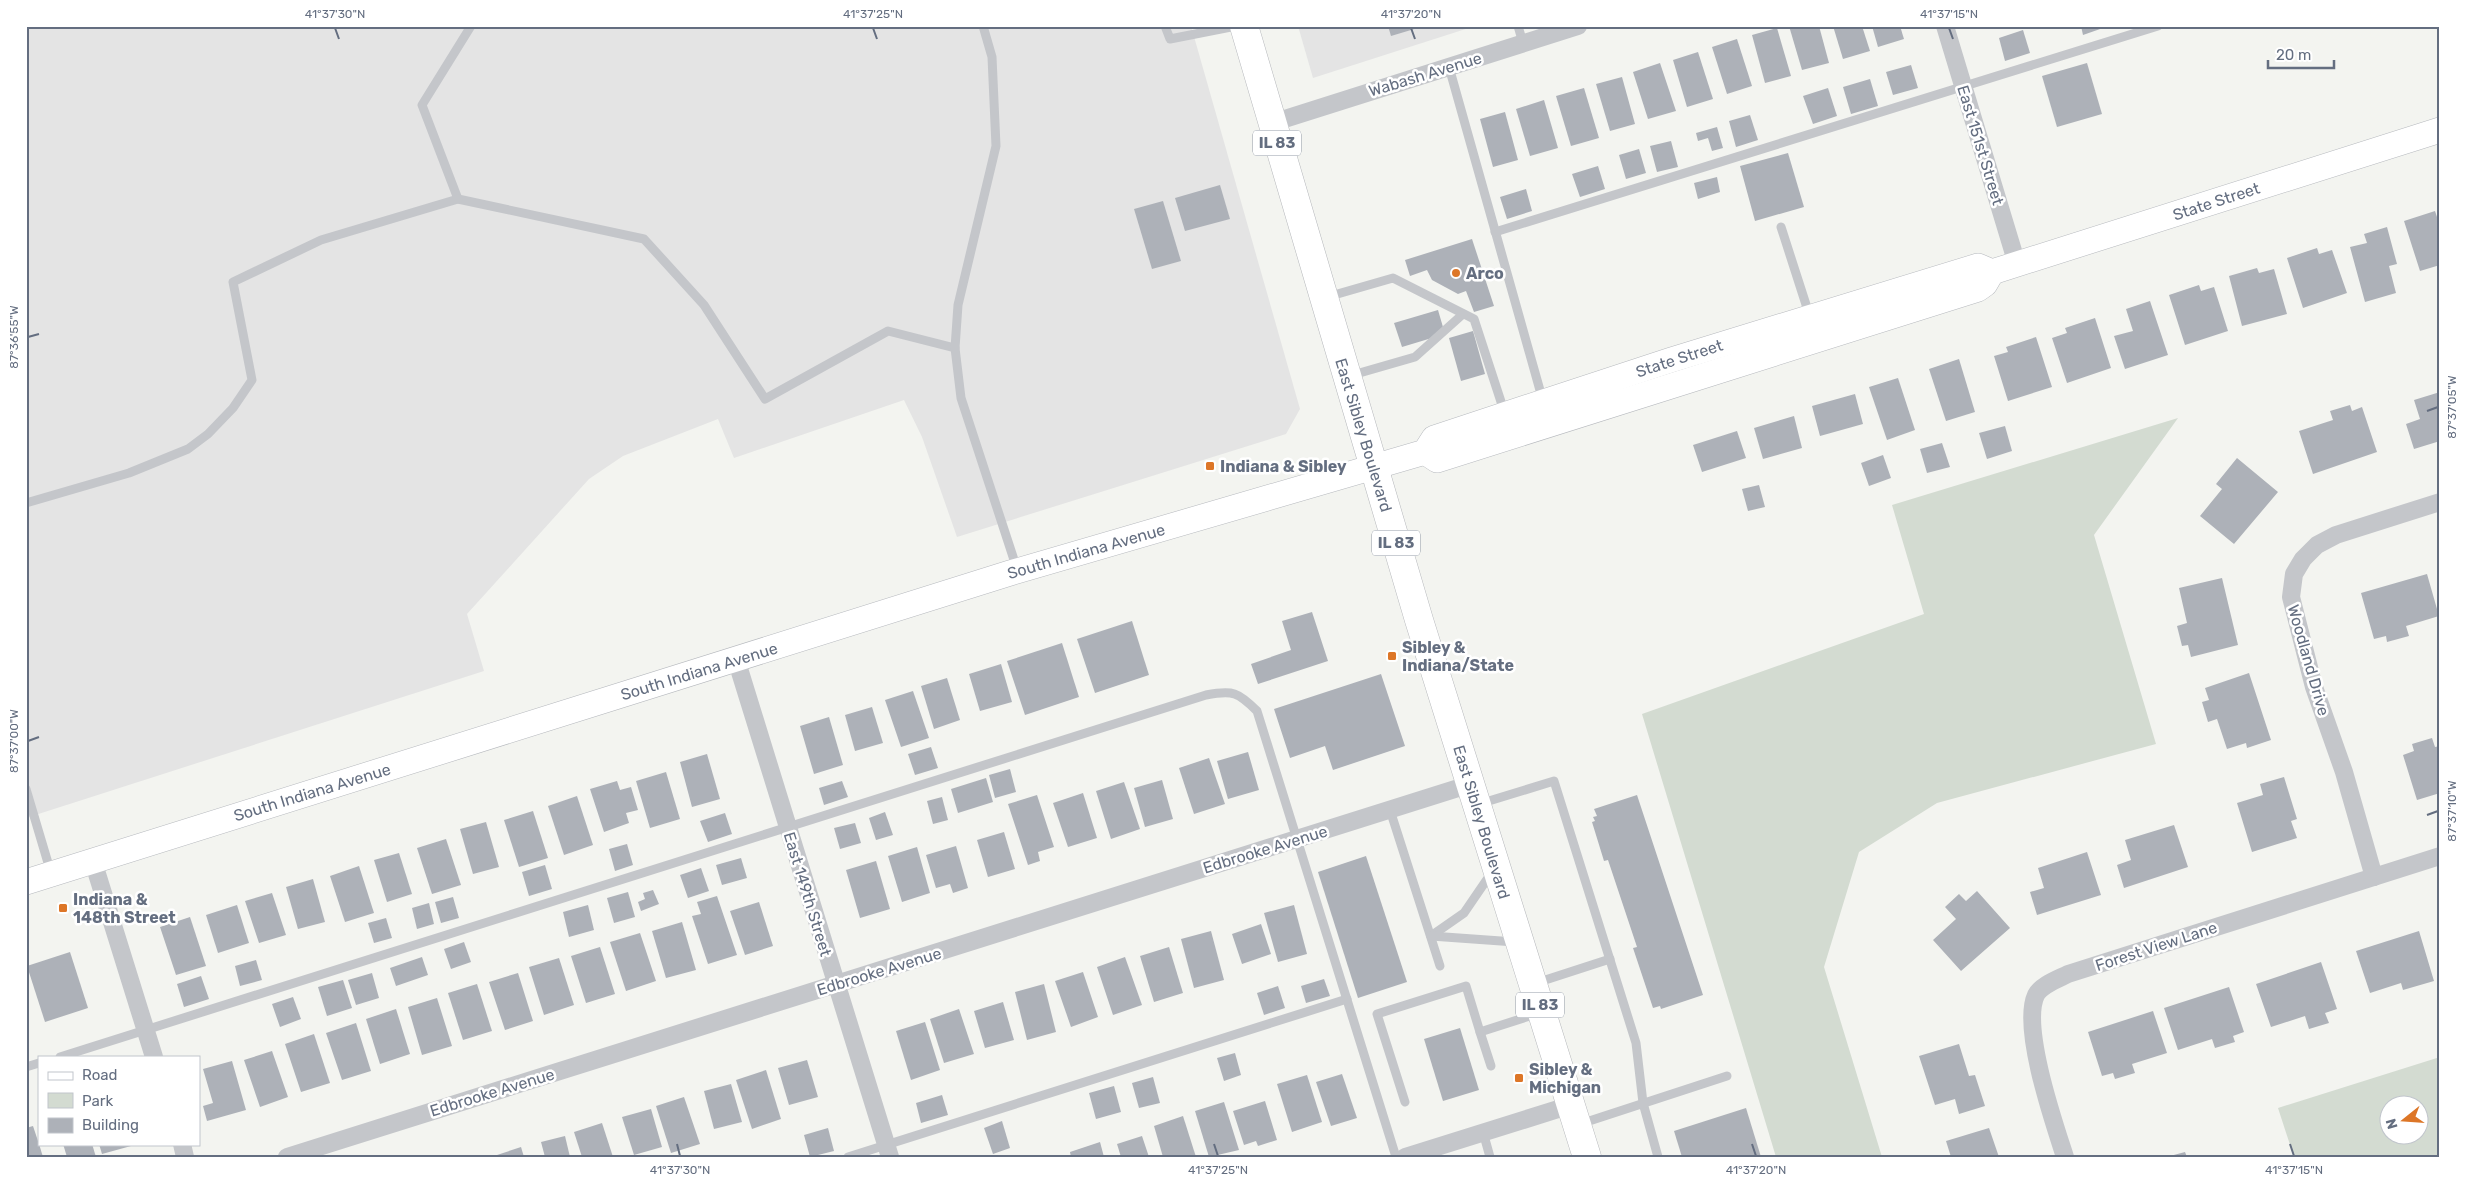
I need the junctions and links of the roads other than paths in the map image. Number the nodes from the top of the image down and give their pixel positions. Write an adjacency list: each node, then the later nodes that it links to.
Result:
1 (471, 26): 15 (lane)
2 (983, 26): 23 (lane)
3 (1165, 26): 4 (lane)
4 (1236, 26)
5 (1244, 26): 13 (main road, East Sibley Boulevard / IL 83)
6 (1518, 26): 10 (lane)
7 (1578, 26): 10 (street, Wabash Avenue)
8 (1945, 26): 12 (street, East 151st Street)
9 (2158, 26): 12 (lane)
10 (1523, 43): 11 (street, Wabash Avenue)
11 (1448, 67): 13 (street, Wabash Avenue); 17 (lane)
12 (1964, 87): 17 (lane); 18 (street, East 151st Street)
13 (1272, 123): 20 (main road, East Sibley Boulevard / IL 83)
14 (2440, 130): 18 (main road, State Street)
15 (458, 199): 23 (lane); 30 (lane)
16 (1780, 227): 22 (lane)
17 (1495, 232): 25 (lane)
18 (2017, 264): 19 (main road, State Street)
19 (1992, 272): 22 (main road, State Street); 27 (main road, State Street)
20 (1323, 298): 21 (lane); 24 (main road, East Sibley Boulevard / IL 83)
21 (1462, 314): 24 (lane); 26 (lane)
22 (1810, 317): 25 (main road, State Street)
23 (955, 348): 31 (lane)
24 (1346, 377): 28 (main road, East Sibley Boulevard / IL 83)
25 (1543, 402): 26 (main road, State Street)
26 (1506, 414): 27 (main road, State Street)
27 (1431, 456): 28 (main road, State Street)
28 (1373, 466): 31 (main road, South Indiana Avenue); 34 (main road, East Sibley Boulevard / IL 83)
29 (2440, 502): 42 (street, Woodland Drive)
30 (26, 504)
31 (1018, 571): 32 (main road, South Indiana Avenue)
32 (736, 659): 36 (street, East 149th Street); 39 (main road, South Indiana Avenue)
33 (26, 789): 41 (lane)
34 (1474, 794): 35 (street, Edbrooke Avenue); 40 (main road, East Sibley Boulevard / IL 83); 46 (lane)
35 (1390, 810): 37 (street, Edbrooke Avenue); 44 (lane)
36 (788, 828): 37 (lane); 48 (street, East 149th Street); 52 (lane)
37 (1297, 839): 48 (street, Edbrooke Avenue); 50 (lane)
38 (2440, 856): 42 (street, Forest View Lane)
39 (93, 861): 41 (main road, South Indiana Avenue); 52 (street)
40 (1496, 866): 44 (lane); 45 (main road, East Sibley Boulevard / IL 83)
41 (52, 874): 43 (main road, South Indiana Avenue)
42 (2374, 877): 72 (street, Forest View Lane)
43 (26, 882)
44 (1431, 936): 45 (lane); 47 (lane)
45 (1520, 943): 49 (main road, East Sibley Boulevard / IL 83)
46 (1610, 959): 49 (lane); 61 (lane)
47 (1440, 966)
48 (836, 984): 64 (street, East 149th Street); 65 (street, Edbrooke Avenue)
49 (1533, 984): 51 (main road, East Sibley Boulevard / IL 83)
50 (1347, 999): 64 (lane); 67 (lane)
51 (1542, 1012): 53 (lane); 62 (main road, East Sibley Boulevard / IL 83)
52 (146, 1029): 54 (lane); 55 (street)
53 (1480, 1032): 57 (lane); 60 (lane)
54 (63, 1056)
55 (154, 1056)
56 (38, 1063): 58 (lane)
57 (1491, 1066)
58 (26, 1067)
59 (1727, 1076): 61 (lane)
60 (1405, 1102)
61 (1643, 1103): 62 (lane); 71 (lane)
62 (1574, 1115): 63 (street); 70 (main road, East Sibley Boulevard / IL 83)
63 (1483, 1132): 68 (street); 69 (lane)
64 (888, 1151): 66 (lane)
65 (287, 1157)
66 (848, 1157)
67 (1396, 1157)
68 (1405, 1157)
69 (1490, 1157)
70 (1587, 1157)
71 (1658, 1157)
72 (2065, 1157)

